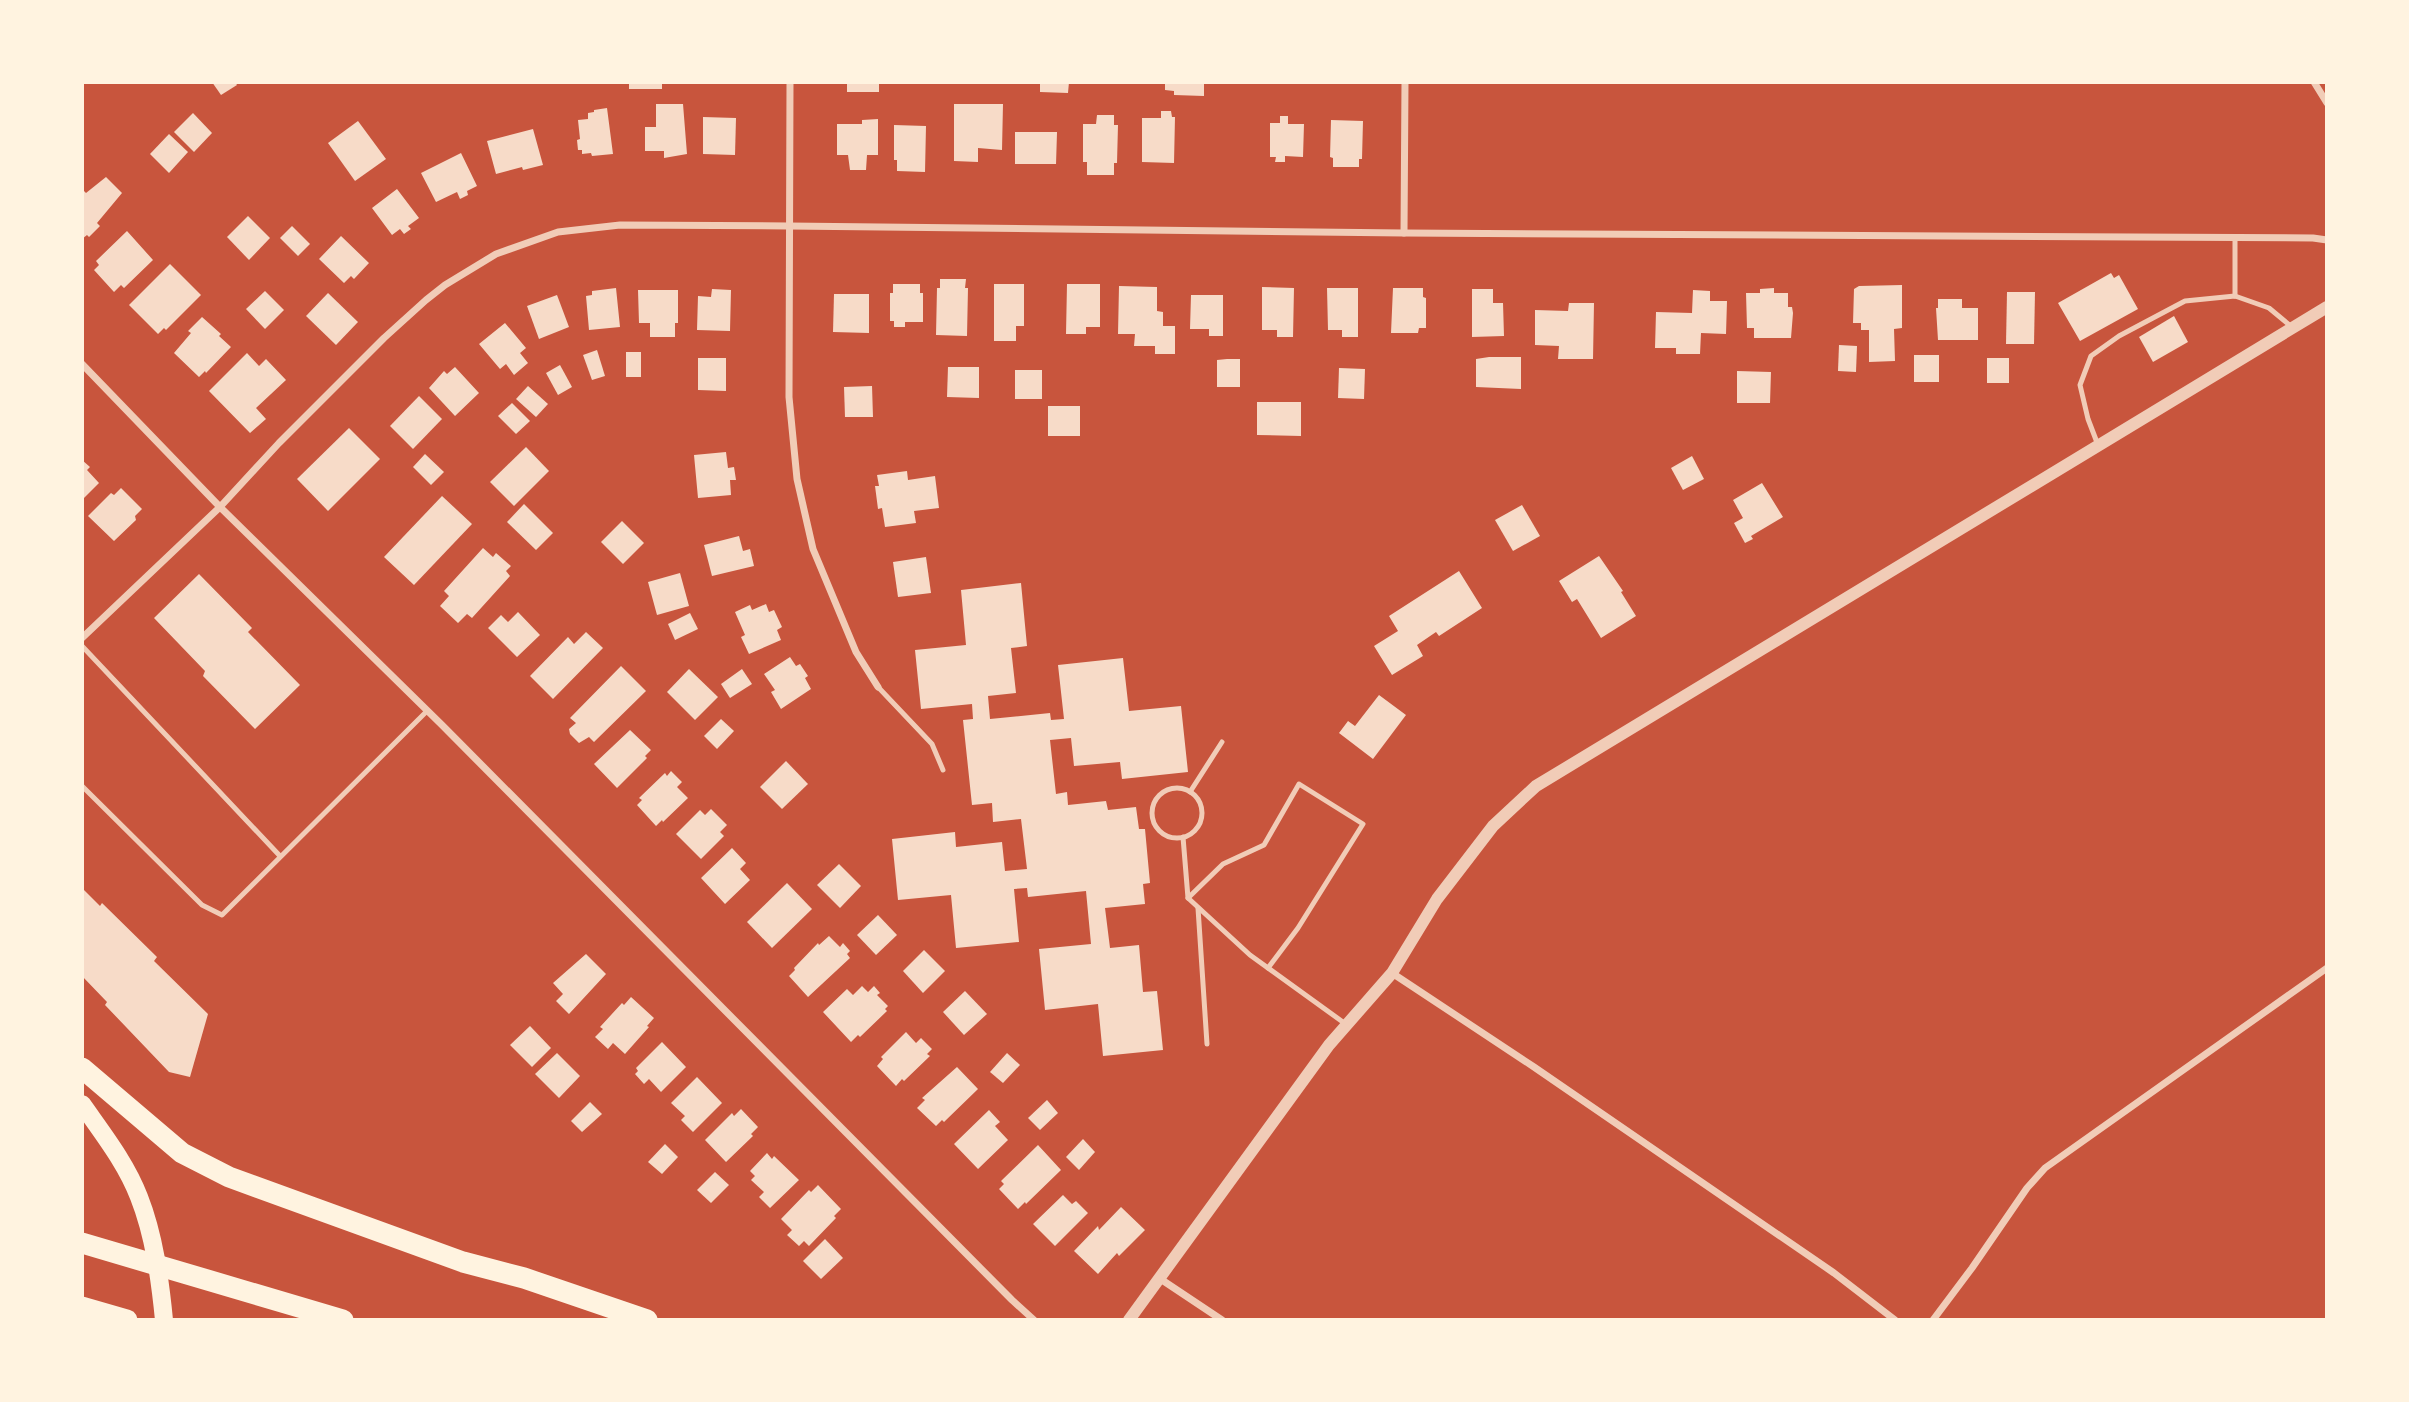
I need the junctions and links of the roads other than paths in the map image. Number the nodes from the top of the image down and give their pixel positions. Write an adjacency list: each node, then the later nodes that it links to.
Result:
1 (790, 82): 5 (street)
2 (1405, 82): 6 (street)
3 (2314, 82): 4 (street)
4 (2327, 103)
5 (789, 226): 6 (street); 14 (street); 17 (street)
6 (1404, 233): 7 (street)
7 (2235, 238): 8 (street); 9 (lane)
8 (2327, 240)
9 (2235, 296): 11 (lane); 13 (lane)
10 (2327, 307): 11 (street)
11 (2293, 328): 13 (street)
12 (82, 364): 14 (street)
13 (2098, 445): 29 (street)
14 (220, 507): 15 (street); 18 (street)
15 (82, 639)
16 (82, 646): 24 (lane)
17 (878, 687): 20 (lane)
18 (427, 710): 24 (lane); 41 (street)
19 (1222, 742): 22 (lane)
20 (943, 770)
21 (82, 786): 24 (lane)
22 (1190, 792): 23 (lane); 23 (lane)
23 (1183, 838): 25 (lane)
24 (280, 856)
25 (1188, 898): 26 (lane); 27 (lane)
26 (1198, 908): 27 (lane); 31 (lane)
27 (1268, 968): 30 (lane)
28 (2327, 968): 45 (street)
29 (1392, 973): 30 (street); 44 (street)
30 (1347, 1025): 35 (street)
31 (1207, 1044)
32 (82, 1068): 40 (highway)
33 (82, 1104): 38 (main road)
34 (82, 1243): 39 (highway)
35 (1158, 1278): 42 (street); 43 (street)
36 (82, 1307): 37 (highway)
37 (127, 1320)
38 (164, 1320)
39 (343, 1320)
40 (647, 1320)
41 (1034, 1320)
42 (1129, 1320)
43 (1222, 1320)
44 (1895, 1320)
45 (1933, 1320)

